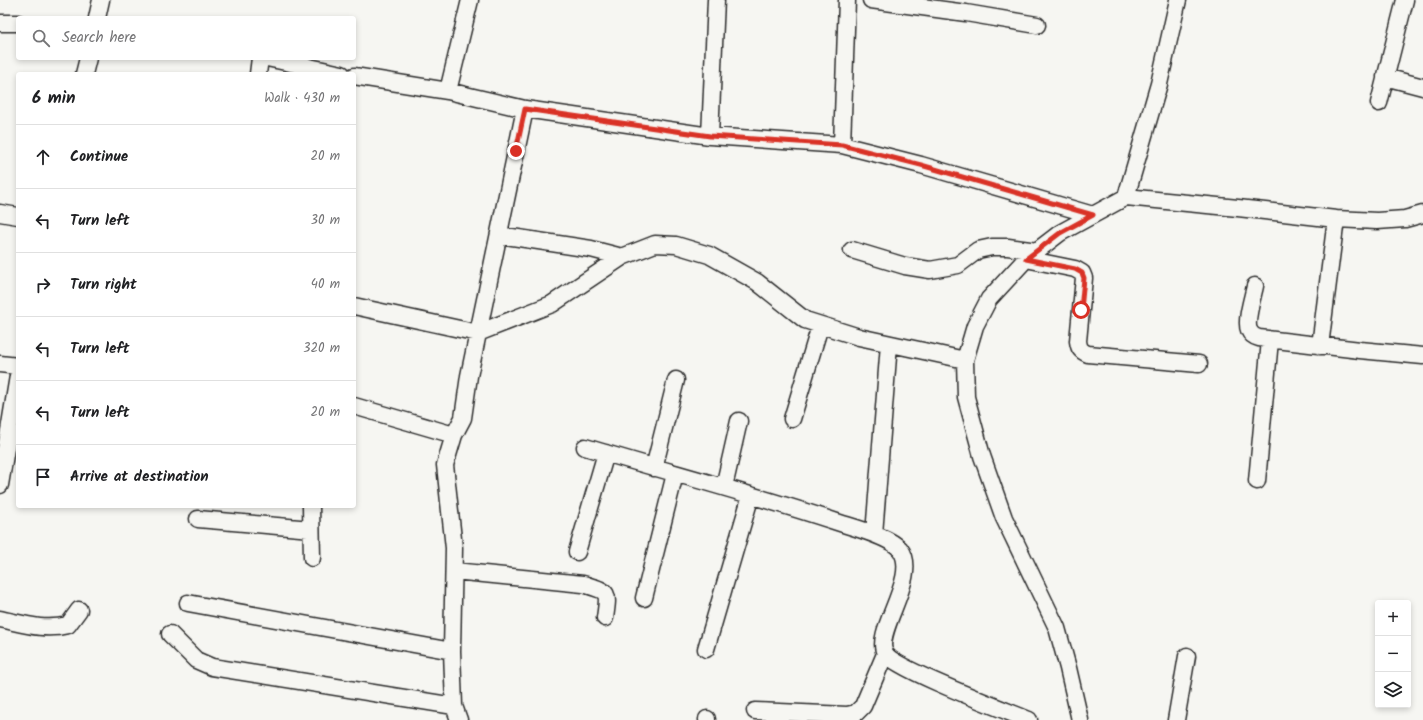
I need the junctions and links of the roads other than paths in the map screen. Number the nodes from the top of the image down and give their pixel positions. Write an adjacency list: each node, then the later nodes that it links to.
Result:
1 (101, 0): 8 (street)
2 (470, 0): 21 (street)
3 (716, 0): 24 (street)
4 (847, 0): 25 (street)
5 (871, 0): 11 (street)
6 (1178, 0): 26 (street)
7 (1405, 0): 19 (street)
8 (97, 16)
9 (0, 23): 10 (street)
10 (16, 23)
11 (1037, 25)
12 (88, 60): 15 (street)
13 (260, 60): 16 (street)
14 (275, 60): 17 (street)
15 (84, 72)
16 (258, 72)
17 (321, 72)
18 (356, 76): 21 (street)
19 (1386, 77): 20 (street); 22 (street)
20 (1423, 87)
21 (448, 91): 23 (street)
22 (1379, 103)
23 (525, 109): 24 (street); 32 (street)
24 (710, 136): 25 (street)
25 (842, 145): 29 (street)
26 (1126, 197): 29 (street); 31 (street)
27 (0, 213): 30 (street)
28 (1423, 214): 31 (street)
29 (1093, 215): 34 (street)
30 (16, 216)
31 (1336, 219): 42 (street)
32 (499, 235): 35 (street); 39 (street)
33 (852, 250): 34 (street)
34 (1031, 255): 44 (street); 46 (street)
35 (622, 257): 38 (street); 39 (street)
36 (1255, 286): 40 (street)
37 (356, 306): 39 (street)
38 (820, 326): 41 (street); 51 (street)
39 (478, 333): 53 (street)
40 (1270, 340): 42 (street); 58 (street)
41 (889, 344): 44 (street); 65 (street)
42 (1320, 346): 43 (street)
43 (1423, 356)
44 (965, 360): 83 (street)
45 (0, 364): 47 (street)
46 (1199, 364)
47 (16, 366)
48 (676, 380): 56 (street)
49 (16, 388): 59 (street)
50 (356, 407): 53 (street)
51 (792, 419)
52 (739, 421): 60 (street)
53 (454, 435): 68 (street)
54 (585, 447): 55 (street)
55 (606, 453): 56 (street); 66 (street)
56 (654, 468): 57 (street)
57 (675, 474): 60 (street); 69 (street)
58 (1257, 481)
59 (0, 485)
60 (724, 487): 61 (street)
61 (751, 495): 65 (street); 75 (street)
62 (311, 508): 64 (street)
63 (198, 519): 64 (street)
64 (311, 529): 67 (street)
65 (874, 534): 77 (street)
66 (577, 552)
67 (312, 558)
68 (454, 572): 72 (street); 76 (street)
69 (644, 598)
70 (188, 603): 76 (street)
71 (79, 610): 73 (street)
72 (605, 618)
73 (0, 619)
74 (170, 634): 80 (street)
75 (706, 649)
76 (452, 651): 80 (street)
77 (885, 654): 81 (street); 82 (street)
78 (1187, 656): 84 (street)
79 (755, 712): 81 (street)
80 (457, 713)
81 (811, 717)
82 (1029, 720)
83 (1080, 720)
84 (1176, 720)

